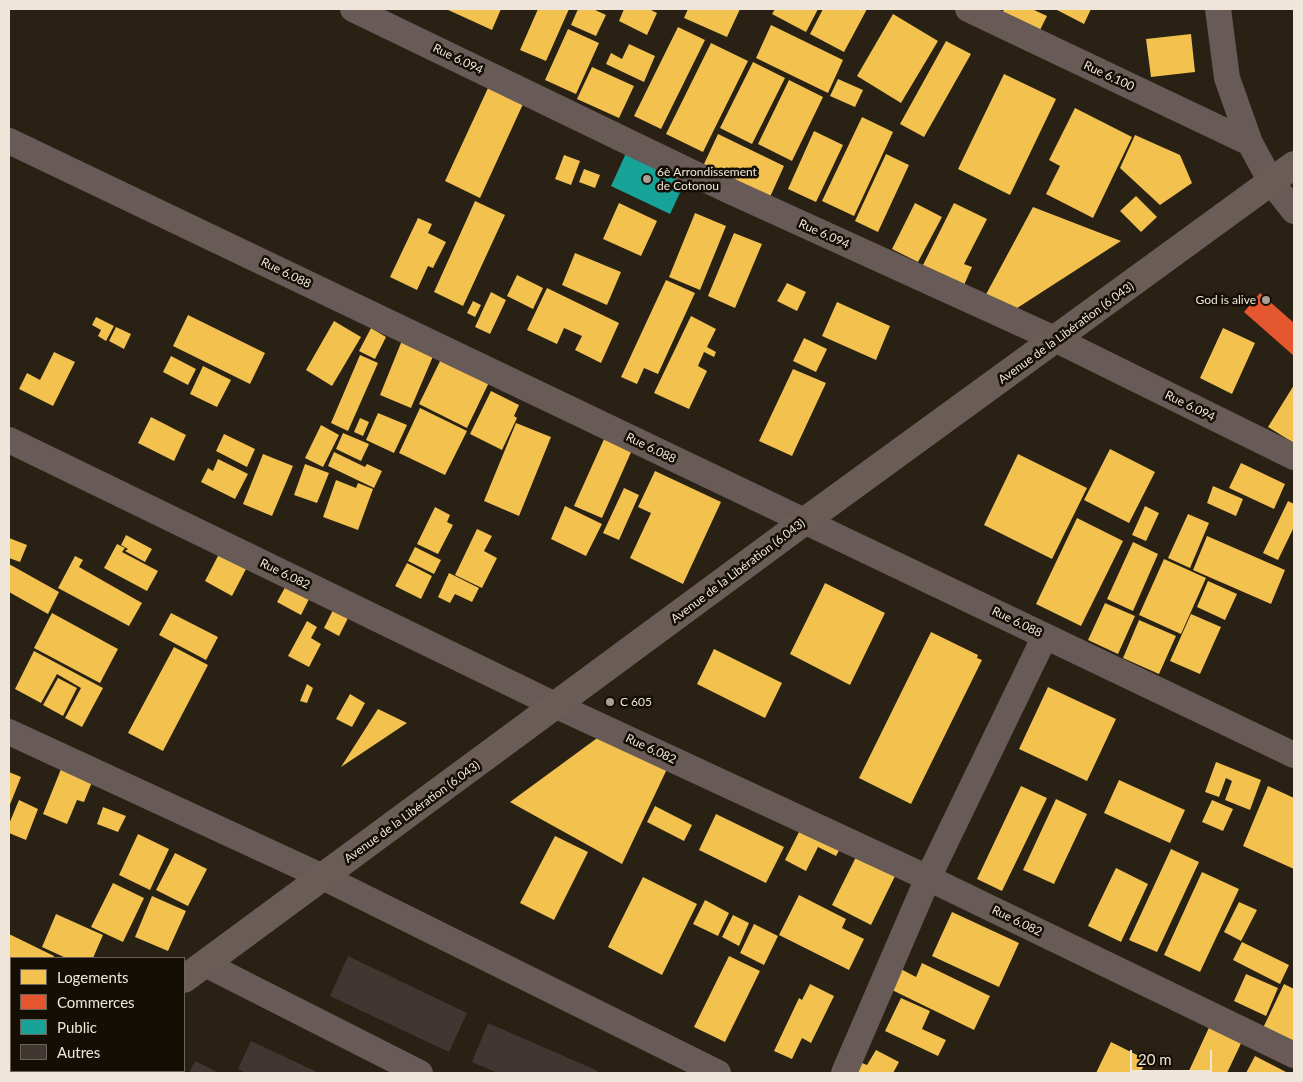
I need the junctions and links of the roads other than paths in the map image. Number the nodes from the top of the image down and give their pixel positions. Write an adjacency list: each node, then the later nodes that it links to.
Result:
1 (353, 9): 9 (street, Rue 6.094)
2 (968, 9): 5 (street, Rue 6.100)
3 (1218, 9): 5 (street)
4 (9, 141): 12 (street, Rue 6.088)
5 (1250, 143): 7 (street)
6 (1294, 165): 7 (main road, Avenue de la Libération (6.043))
7 (1272, 182): 8 (street); 9 (main road, Avenue de la Libération (6.043))
8 (1294, 211)
9 (1057, 340): 11 (street, Rue 6.094); 12 (main road, Avenue de la Libération (6.043))
10 (9, 440): 14 (street, Rue 6.082)
11 (1294, 457)
12 (805, 521): 13 (street, Rue 6.088); 14 (main road, Avenue de la Libération (6.043))
13 (1046, 636): 16 (street, Rue 6.088); 18 (street)
14 (557, 706): 17 (main road, Avenue de la Libération (6.043)); 18 (street, Rue 6.082)
15 (9, 732): 17 (street)
16 (1294, 755)
17 (323, 877): 19 (main road, Avenue de la Libération (6.043)); 22 (street)
18 (928, 878): 20 (street, Rue 6.082); 23 (street)
19 (194, 971): 21 (street)
20 (1294, 1055)
21 (420, 1073)
22 (718, 1073)
23 (844, 1073)

